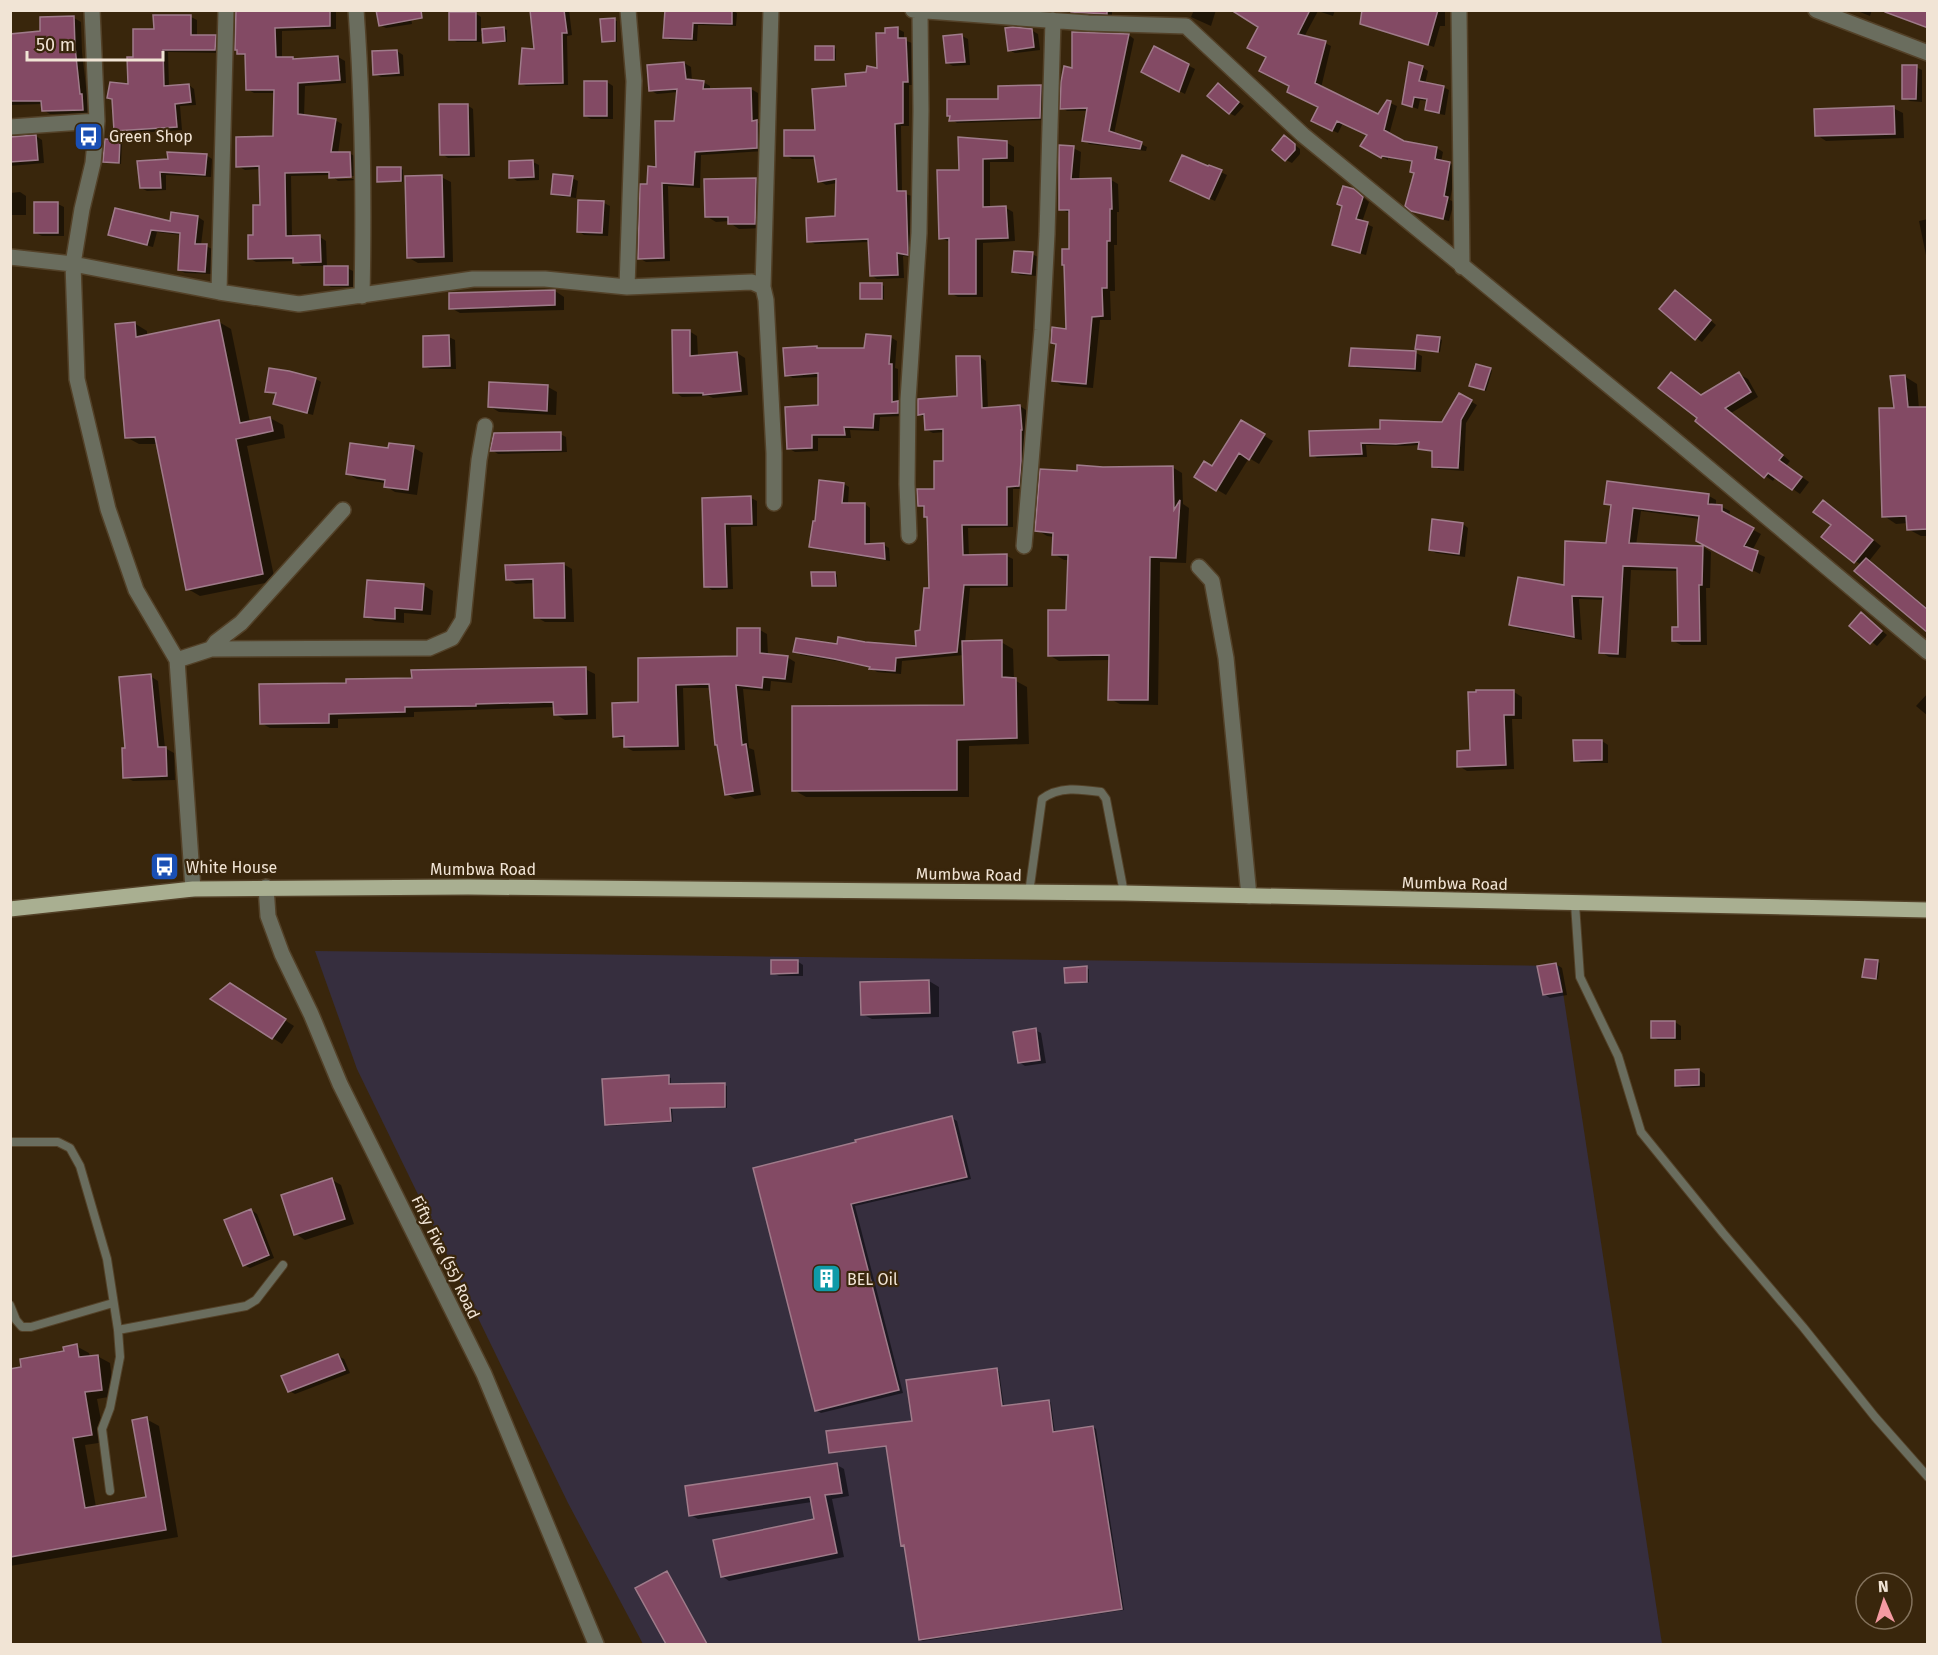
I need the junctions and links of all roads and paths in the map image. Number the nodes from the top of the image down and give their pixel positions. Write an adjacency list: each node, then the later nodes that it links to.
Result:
1 (92, 10): 13 (street)
2 (226, 10): 20 (street)
3 (356, 10): 21 (street)
4 (628, 10): 18 (street)
5 (771, 10): 19 (street)
6 (914, 10): 9 (street)
7 (1459, 10): 17 (street)
8 (1816, 10): 12 (street)
9 (920, 11): 10 (street); 25 (street)
10 (950, 12): 11 (street)
11 (1053, 20): 17 (street); 26 (street)
12 (1928, 53)
13 (98, 121): 14 (street); 16 (street)
14 (10, 127)
15 (10, 257): 16 (street)
16 (73, 264): 20 (street); 30 (street)
17 (1462, 267): 29 (street)
18 (627, 287): 19 (street); 21 (street)
19 (763, 287): 23 (street)
20 (219, 292): 21 (street)
21 (362, 296)
22 (485, 426): 28 (street)
23 (774, 503)
24 (343, 510): 28 (street)
25 (909, 536)
26 (1024, 546)
27 (1198, 567): 35 (street)
28 (211, 649): 30 (street)
29 (1928, 652)
30 (177, 660): 32 (street)
31 (266, 887): 32 (main road, Mumbwa Road); 33 (main road, Mumbwa Road); 46 (street, Fifty Five (55) Road)
32 (194, 889): 37 (main road, Mumbwa Road)
33 (1029, 893): 34 (main road, Mumbwa Road); 34 (lane)
34 (1124, 893): 35 (main road, Mumbwa Road)
35 (1249, 896): 36 (main road, Mumbwa Road)
36 (1575, 904): 38 (main road, Mumbwa Road); 44 (lane)
37 (10, 909)
38 (1928, 910)
39 (10, 1142): 41 (lane)
40 (283, 1266): 43 (lane)
41 (113, 1303): 42 (lane); 43 (lane)
42 (10, 1305)
43 (118, 1330): 45 (lane)
44 (1928, 1477)
45 (110, 1491)
46 (596, 1644)

